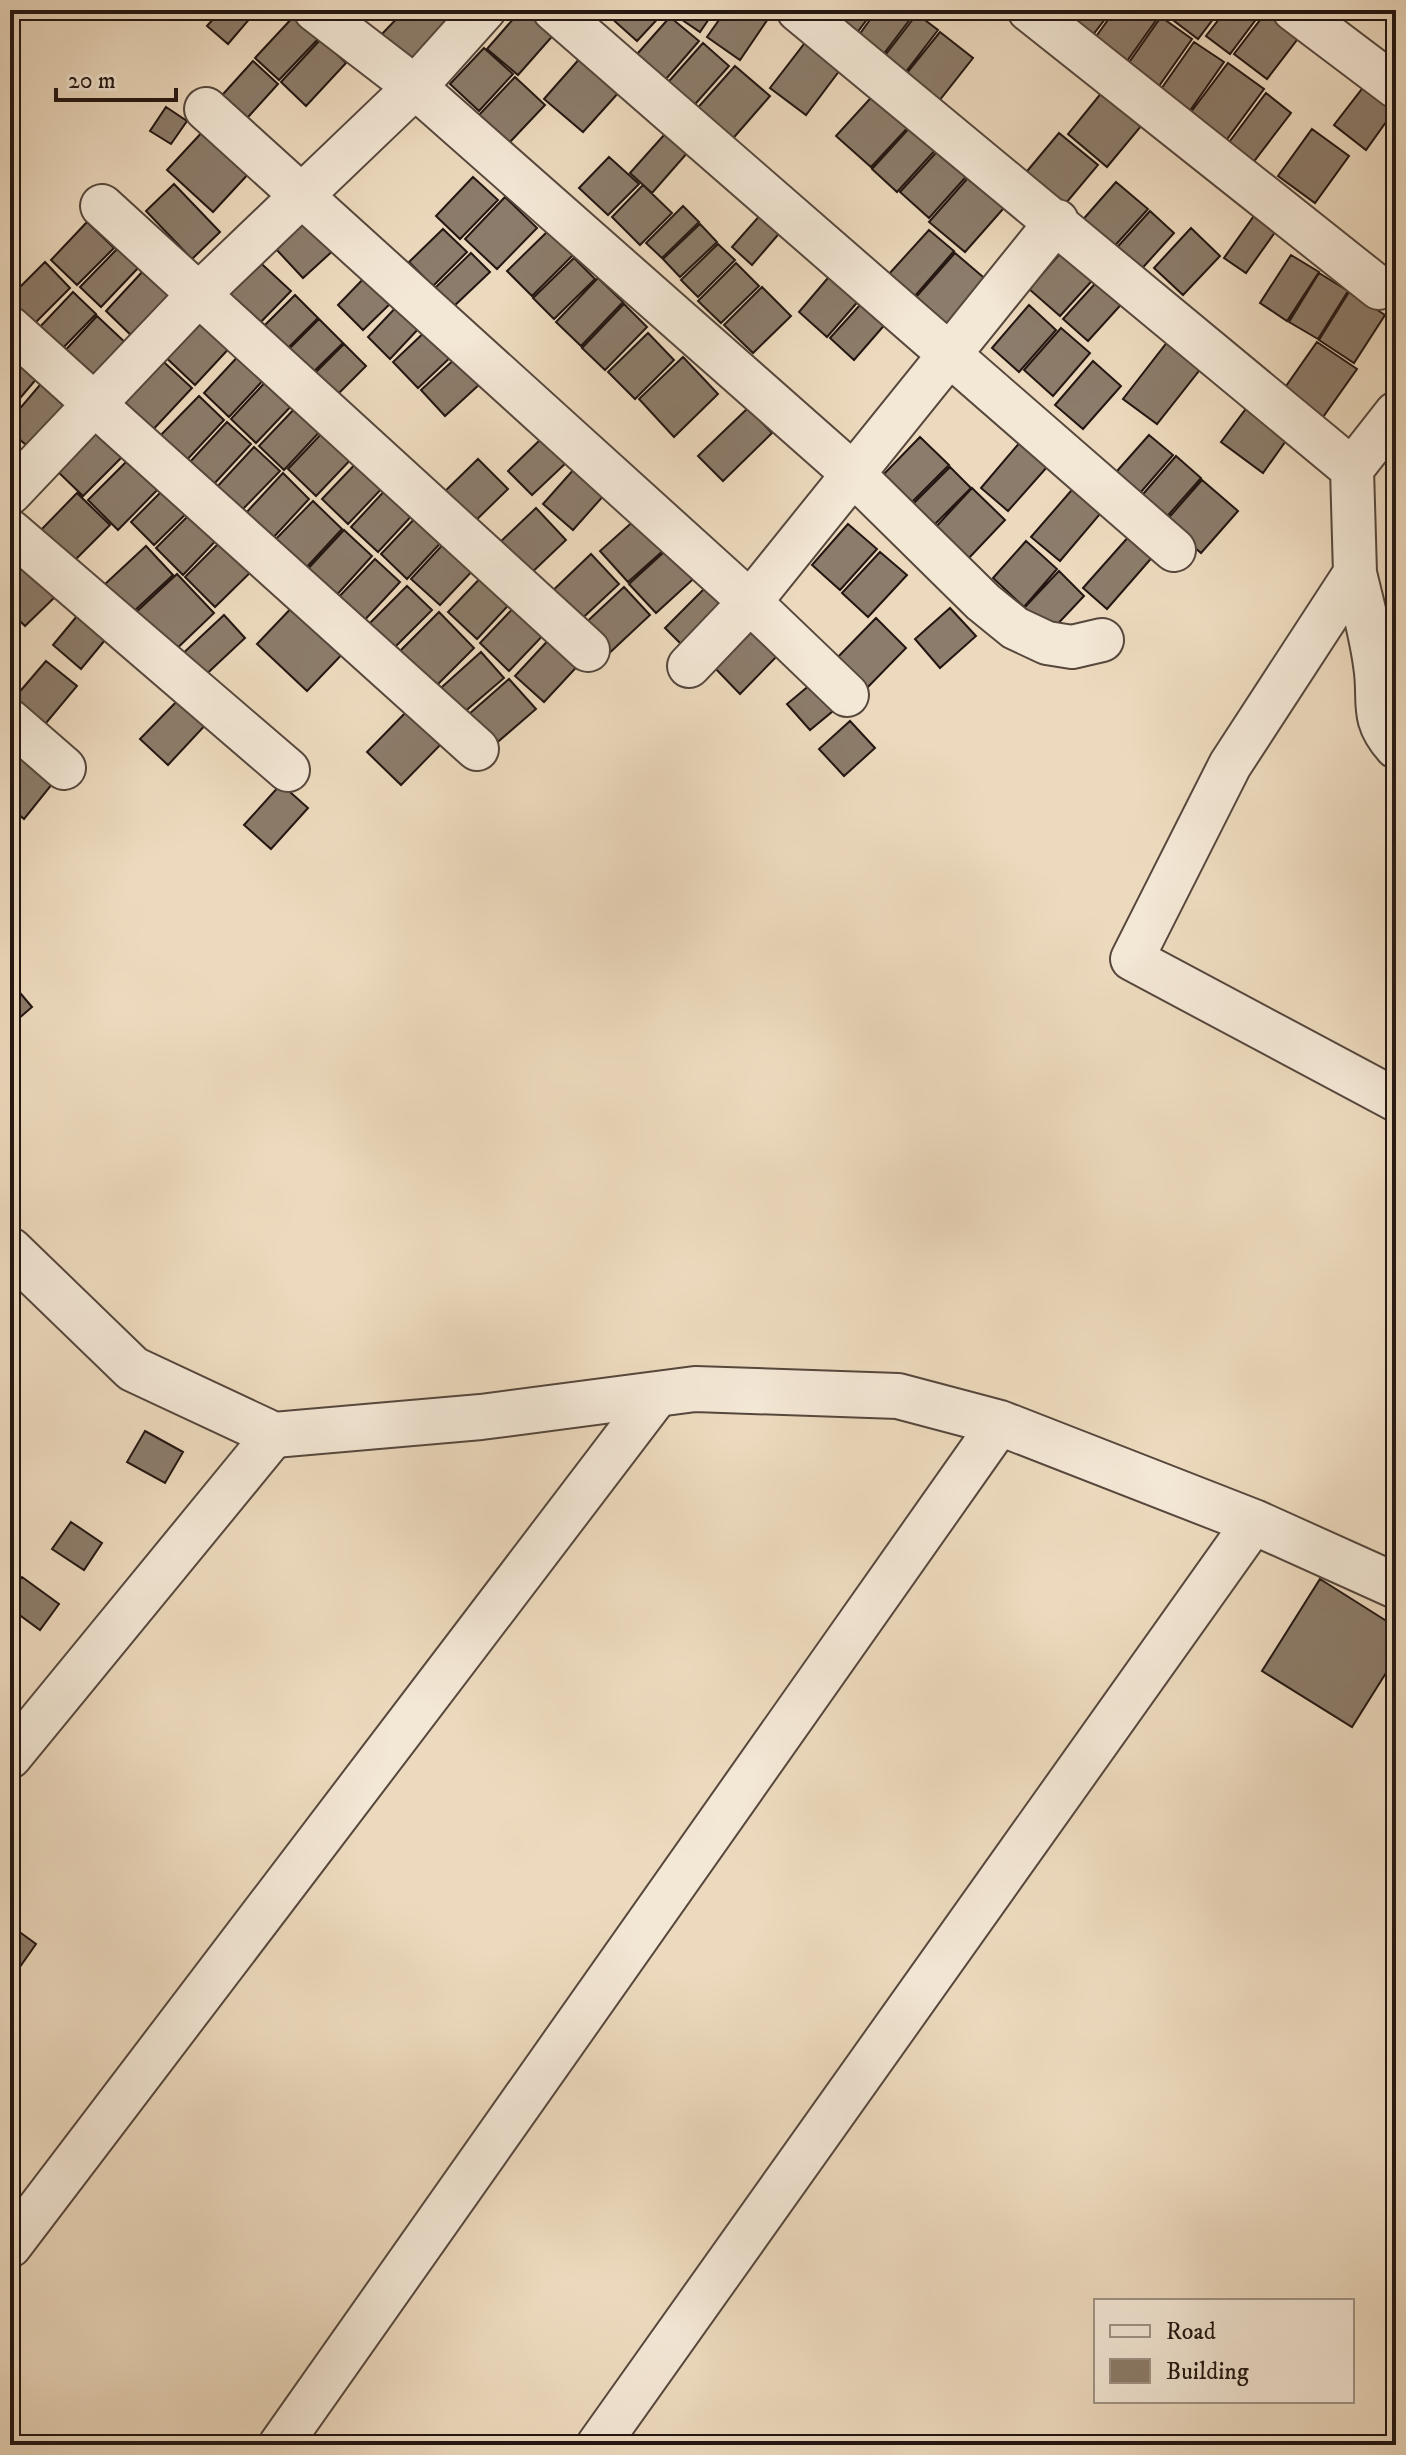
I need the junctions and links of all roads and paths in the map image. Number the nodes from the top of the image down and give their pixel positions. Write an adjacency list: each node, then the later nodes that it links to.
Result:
1 (315, 10): 7 (street)
2 (484, 10): 7 (street)
3 (554, 10): 16 (street)
4 (798, 10): 12 (street)
5 (1029, 10): 13 (street)
6 (1294, 10): 8 (street)
7 (415, 87): 10 (street); 20 (street)
8 (1396, 87)
9 (206, 109): 10 (street)
10 (302, 196): 14 (street); 25 (street)
11 (102, 206): 14 (street)
12 (1057, 221): 16 (street); 19 (street)
13 (1379, 288)
14 (199, 294): 17 (street); 27 (street)
15 (10, 328): 17 (street)
16 (948, 354): 20 (street); 23 (street)
17 (95, 404): 21 (street); 32 (street)
18 (1396, 413): 19 (street)
19 (1352, 469): 24 (street)
20 (852, 473): 25 (street); 26 (street)
21 (10, 493)
22 (10, 531): 34 (street)
23 (1174, 550)
24 (1355, 573): 31 (street); 35 (street)
25 (750, 602): 28 (street); 29 (street)
26 (1102, 640)
27 (588, 650)
28 (689, 666)
29 (847, 695)
30 (10, 721): 33 (street)
31 (1396, 747)
32 (477, 749)
33 (64, 768)
34 (288, 770)
35 (1396, 1100)
36 (10, 1250): 39 (street)
37 (658, 1394): 38 (street); 39 (street); 43 (street)
38 (1000, 1423): 40 (street); 44 (street)
39 (274, 1435): 42 (street)
40 (1254, 1522): 41 (street); 45 (street)
41 (1396, 1586)
42 (10, 1757)
43 (10, 2246)
44 (280, 2445)
45 (598, 2445)

